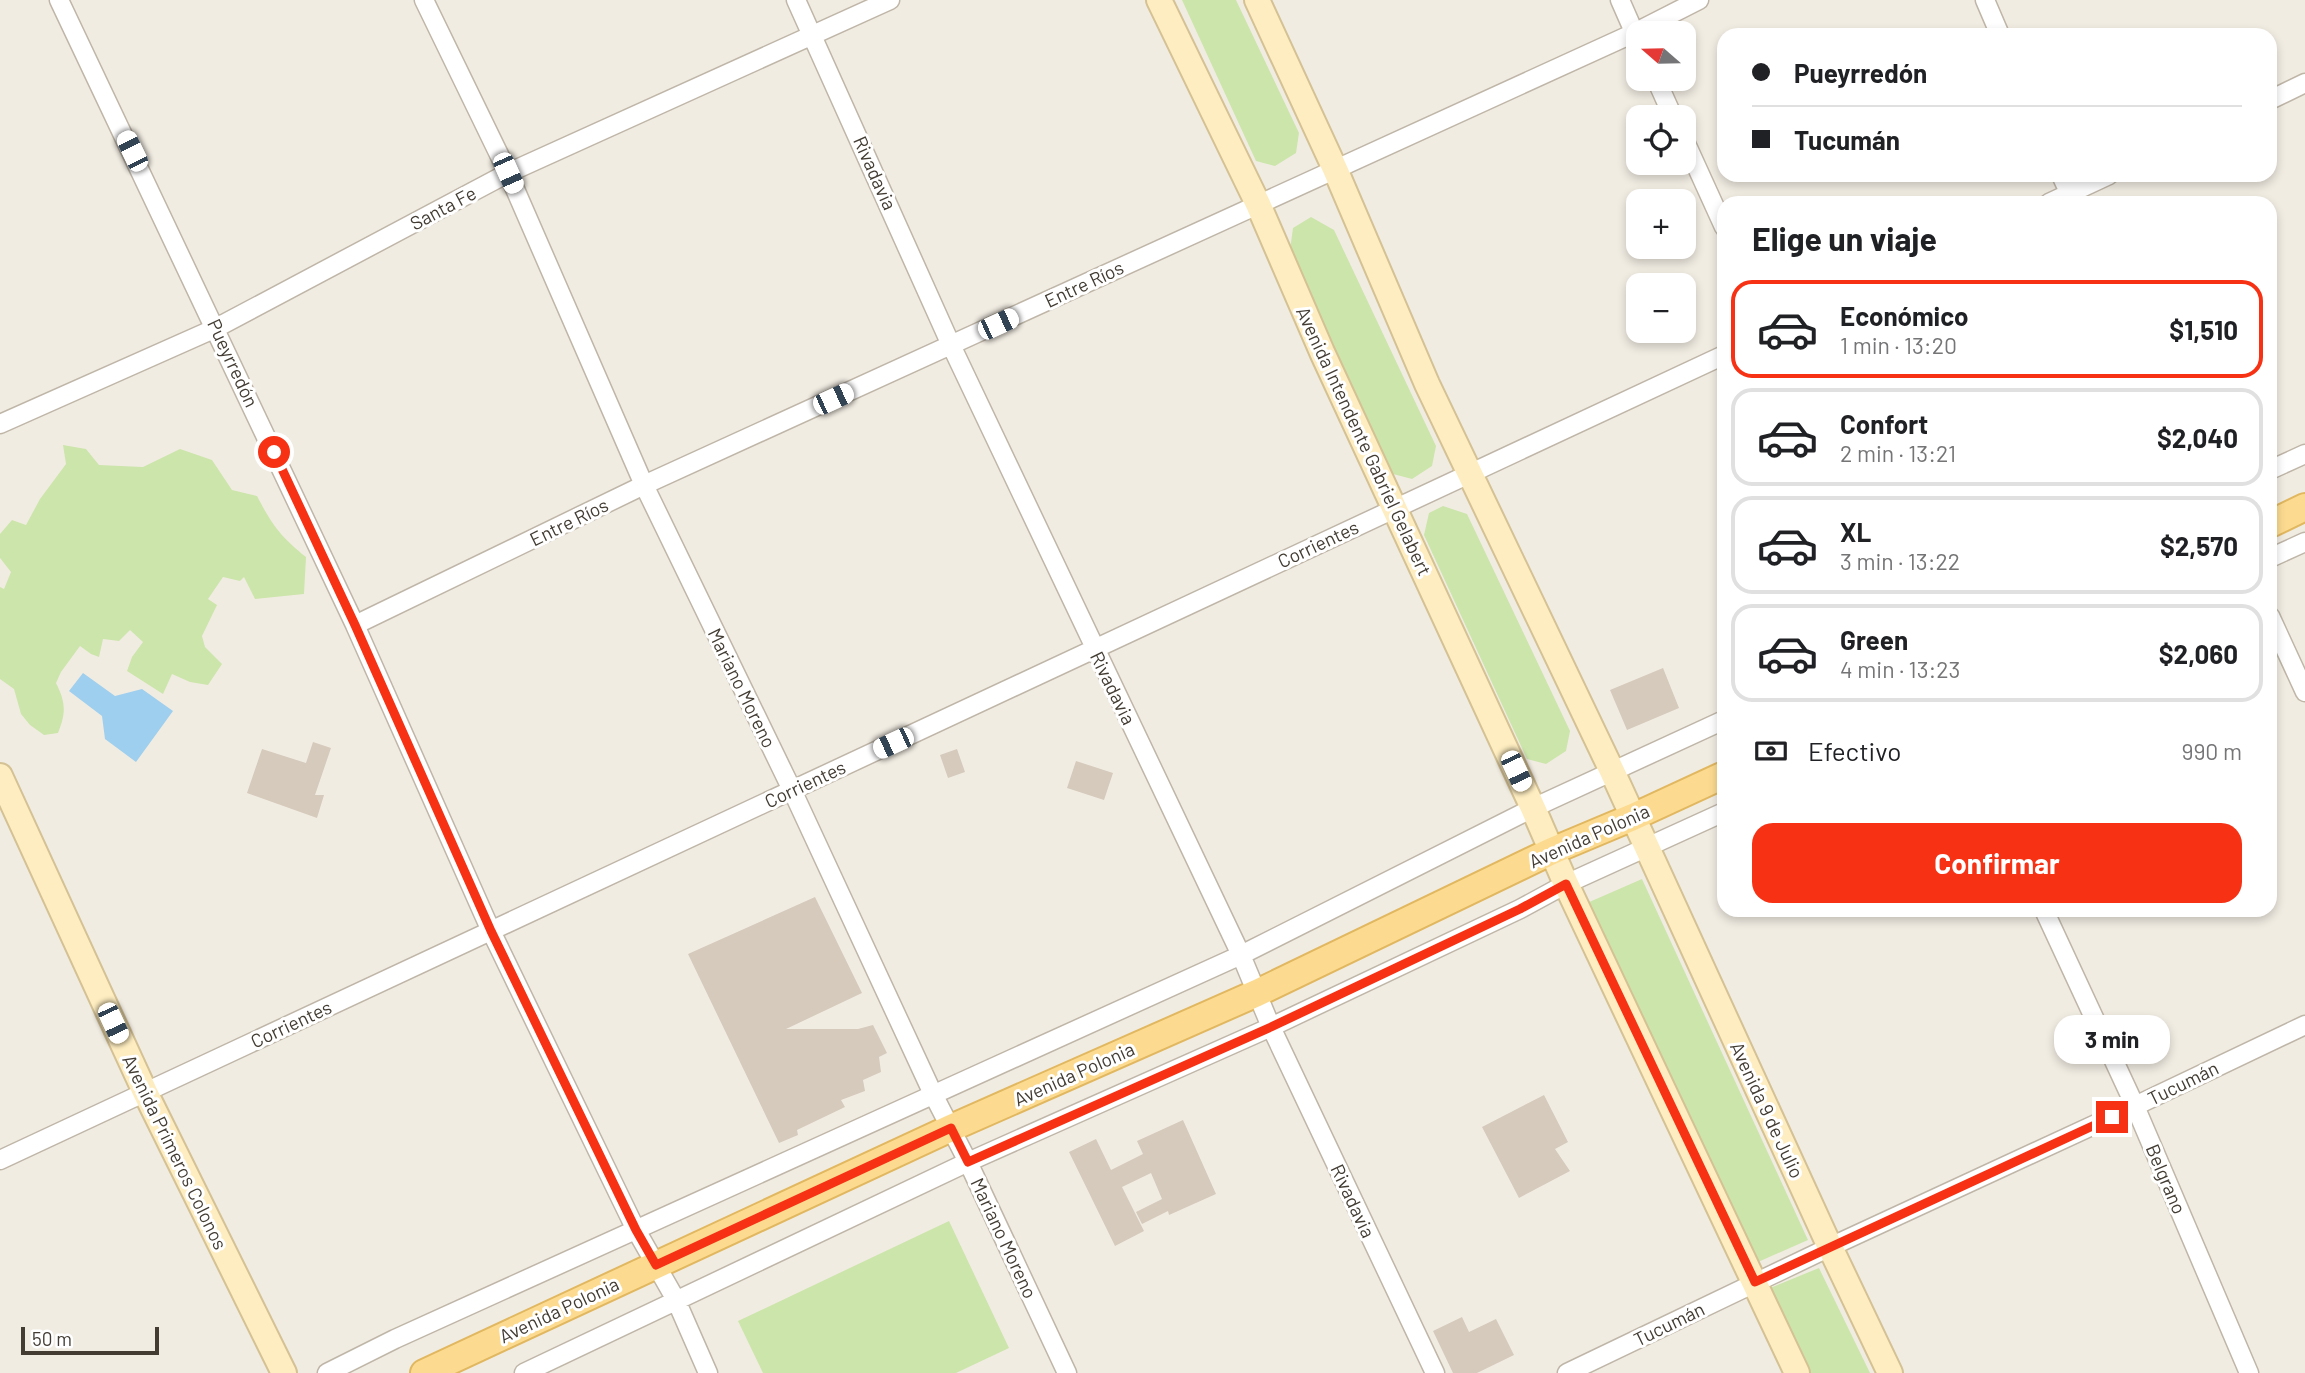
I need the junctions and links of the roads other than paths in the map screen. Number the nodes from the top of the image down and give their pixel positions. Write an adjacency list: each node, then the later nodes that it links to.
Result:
1 (59, 0): 24 (street, Pueyrredón)
2 (424, 0): 19 (street, Mariano Moreno)
3 (796, 0): 13 (street, Rivadavia)
4 (890, 0): 13 (street, Santa Fe)
5 (1159, 0): 22 (main road, Avenida Intendente Gabriel Gelabert)
6 (1257, 0): 18 (main road)
7 (1620, 0): 10 (street)
8 (1699, 0): 11 (street, Entre Ríos)
9 (1985, 0): 12 (street)
10 (1629, 21)
11 (1663, 21)
12 (1997, 28)
13 (813, 34): 19 (street, Santa Fe); 25 (street, Rivadavia)
14 (1626, 41): 18 (street, Entre Ríos)
15 (2305, 83): 16 (street)
16 (2277, 97)
17 (1696, 165): 23 (street)
18 (1335, 169): 22 (street, Entre Ríos); 30 (main road)
19 (508, 173): 24 (street, Santa Fe); 31 (street, Mariano Moreno)
20 (2098, 182): 21 (street)
21 (2075, 196)
22 (1258, 204): 25 (street, Entre Ríos); 33 (main road, Avenida Intendente Gabriel Gelabert)
23 (1717, 212)
24 (216, 328): 27 (street, Santa Fe); 37 (street, Pueyrredón)
25 (951, 345): 31 (street, Entre Ríos); 39 (street, Rivadavia)
26 (1717, 358): 30 (street, Corrientes)
27 (0, 424)
28 (2305, 454): 29 (street)
29 (2277, 467)
30 (1468, 473): 33 (street, Corrientes); 42 (main road)
31 (644, 485): 37 (street, Entre Ríos); 45 (street, Mariano Moreno)
32 (2305, 507): 34 (main road)
33 (1394, 508): 39 (street, Corrientes); 46 (main road, Avenida Intendente Gabriel Gelabert)
34 (2277, 521)
35 (2305, 542): 36 (street)
36 (2277, 555)
37 (355, 625): 53 (street, Pueyrredón)
38 (2277, 632): 40 (street)
39 (1095, 649): 45 (street, Corrientes); 54 (street, Rivadavia)
40 (2305, 692)
41 (1717, 723): 42 (street)
42 (1612, 771): 46 (street); 48 (main road)
43 (1717, 778): 48 (main road, Avenida Polonia)
44 (1, 782): 58 (main road, Avenida Primeros Colonos)
45 (792, 790): 53 (street, Corrientes); 59 (street, Mariano Moreno)
46 (1533, 808): 50 (main road, Avenida Intendente Gabriel Gelabert); 54 (street)
47 (1717, 815): 49 (street, Avenida Polonia)
48 (1633, 817): 49 (main road); 50 (main road, Avenida Polonia)
49 (1646, 846): 51 (street, Avenida Polonia); 65 (main road, Avenida 9 de Julio)
50 (1552, 851): 51 (main road, Avenida Intendente Gabriel Gelabert); 55 (main road, Avenida Polonia)
51 (1566, 884): 57 (street, Avenida Polonia); 67 (main road)
52 (2047, 917): 60 (street, Belgrano)
53 (491, 931): 58 (street, Corrientes); 64 (street, Pueyrredón)
54 (1241, 955): 55 (street, Rivadavia); 59 (street)
55 (1257, 993): 57 (street, Rivadavia); 61 (main road, Avenida Polonia)
56 (2305, 1026): 60 (street, Tucumán)
57 (1271, 1027): 63 (street, Avenida Polonia); 75 (street, Rivadavia)
58 (145, 1093): 62 (street, Corrientes); 69 (main road, Avenida Primeros Colonos)
59 (933, 1094): 61 (street, Mariano Moreno); 64 (street)
60 (2135, 1107): 65 (street, Tucumán); 79 (street, Belgrano)
61 (951, 1128): 63 (street, Mariano Moreno); 66 (main road, Avenida Polonia)
62 (0, 1160)
63 (968, 1162): 68 (street, Avenida Polonia); 74 (street, Mariano Moreno)
64 (636, 1230): 66 (street, Pueyrredón); 70 (street)
65 (1830, 1247): 67 (street, Tucumán); 78 (main road, Avenida 9 de Julio)
66 (656, 1265): 68 (street, Pueyrredón); 71 (main road, Avenida Polonia)
67 (1755, 1282): 76 (street, Tucumán); 77 (main road)
68 (676, 1300): 72 (street, Avenida Polonia); 73 (street, Pueyrredón)
69 (284, 1373)
70 (327, 1373)
71 (424, 1373)
72 (524, 1373)
73 (708, 1373)
74 (1067, 1373)
75 (1435, 1373)
76 (1567, 1373)
77 (1797, 1373)
78 (1890, 1373)
79 (2249, 1373)

